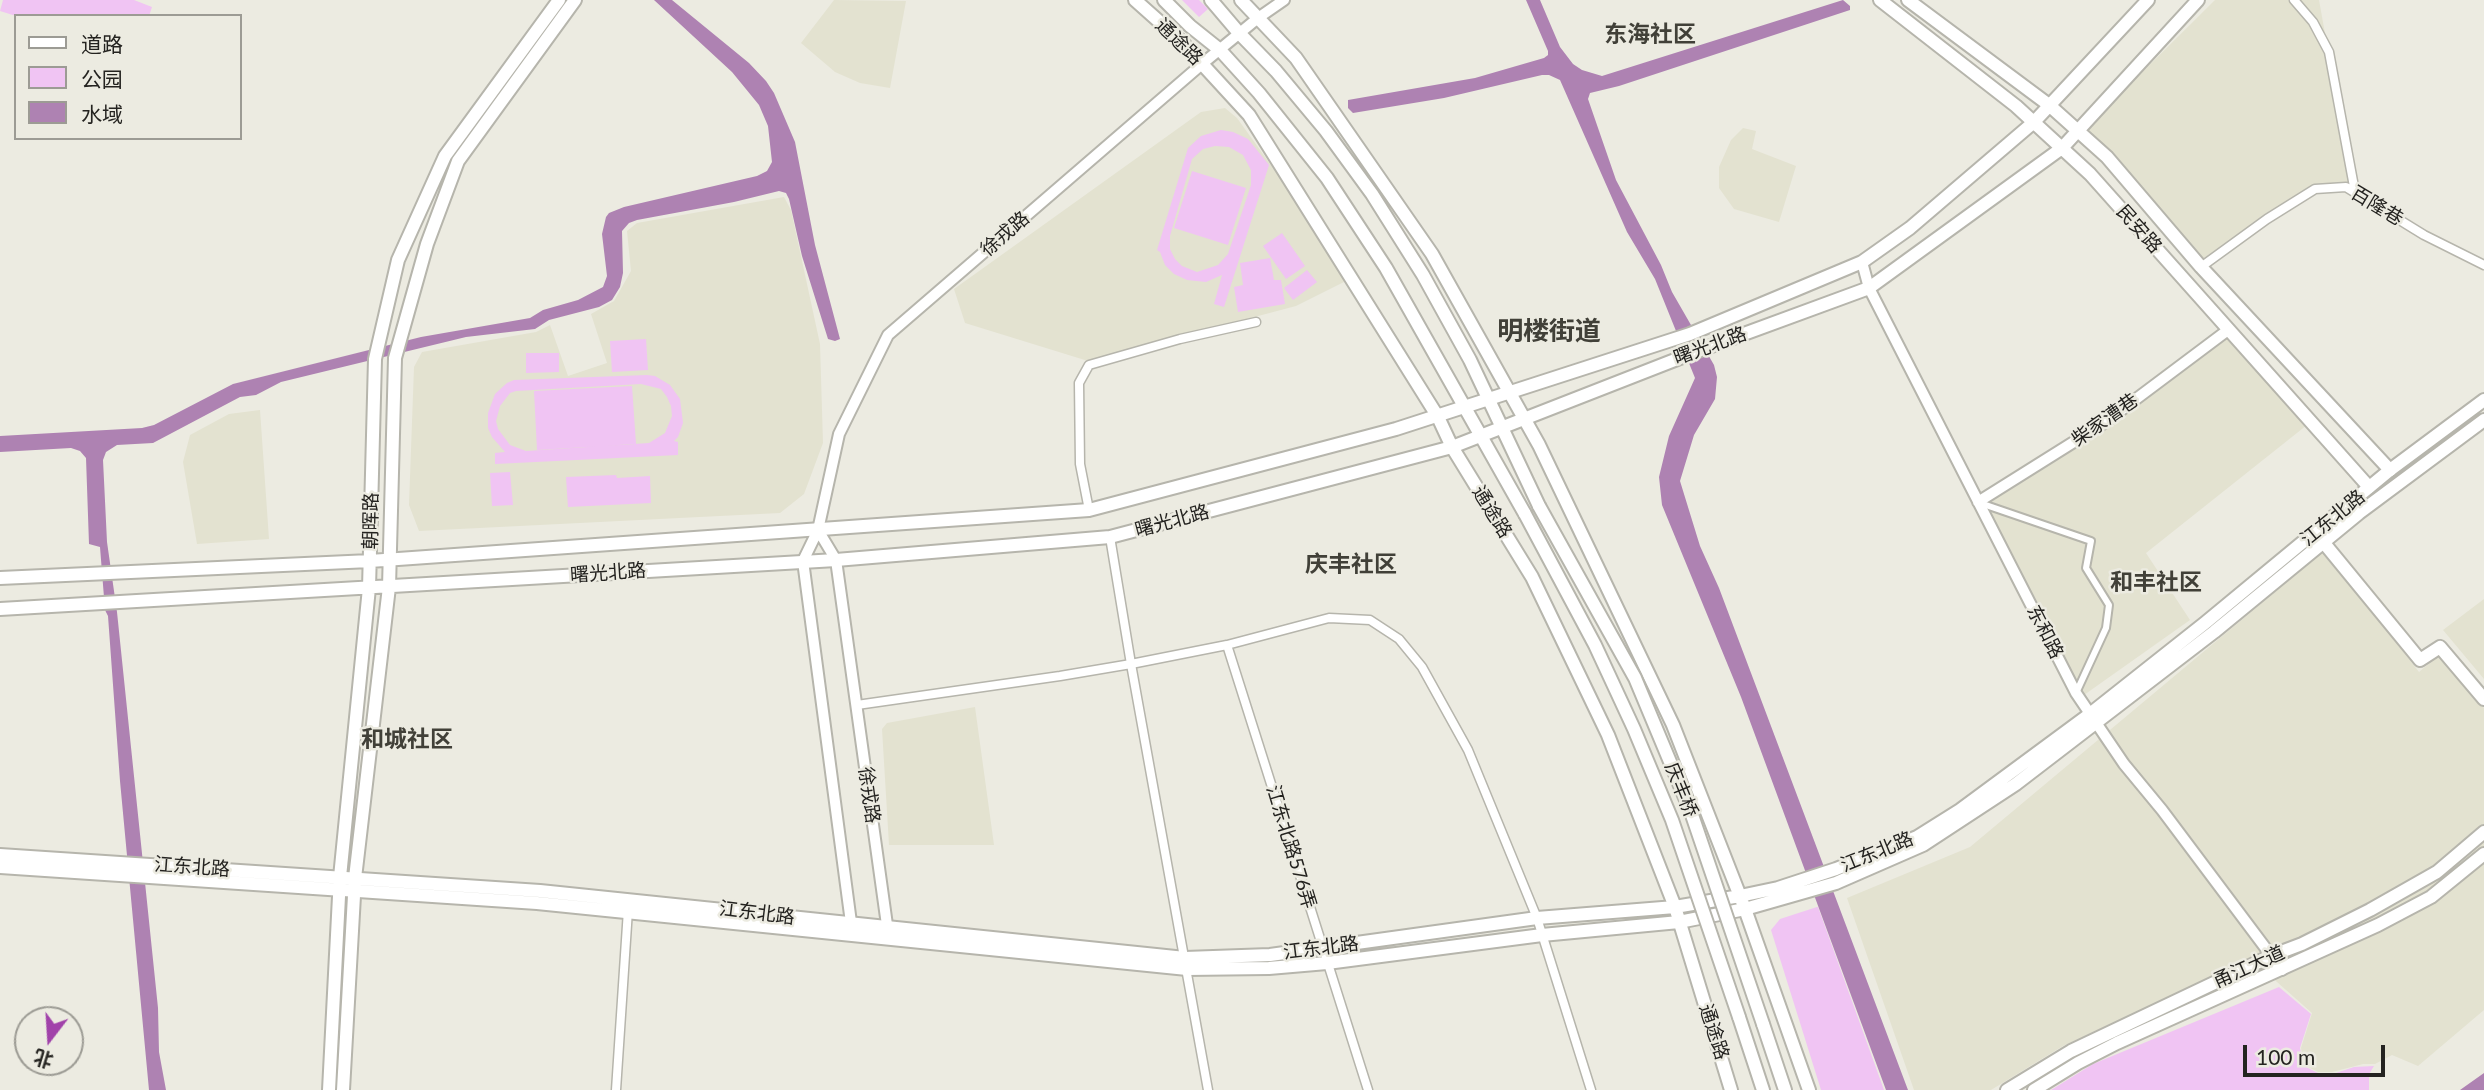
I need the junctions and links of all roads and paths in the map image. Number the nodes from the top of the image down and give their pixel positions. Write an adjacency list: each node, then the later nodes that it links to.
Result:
1 (559, 0): 48 (main road, 朝晖路)
2 (575, 0): 46 (main road, 朝晖路)
3 (1135, 0): 16 (main road, 通途路)
4 (1164, 0): 15 (main road, 通途路)
5 (1211, 0): 14 (main road)
6 (1241, 0): 13 (main road)
7 (1284, 0): 13 (street, 徐戎路)
8 (1880, 0): 18 (main road, 民安路)
9 (1908, 0): 17 (main road, 民安路)
10 (2148, 0): 17 (main road, 曙光北路)
11 (2198, 0): 19 (main road, 曙光北路)
12 (2294, 0): 21 (street)
13 (1258, 18): 14 (street, 徐戎路); 28 (main road)
14 (1239, 33): 15 (street, 徐戎路); 29 (main road)
15 (1220, 50): 16 (street, 徐戎路); 31 (main road, 通途路)
16 (1202, 64): 32 (main road, 通途路); 43 (street, 徐戎路)
17 (2049, 105): 18 (main road, 曙光北路); 19 (main road, 民安路)
18 (2034, 122): 20 (main road, 民安路); 22 (main road, 曙光北路)
19 (2077, 130): 20 (main road, 曙光北路); 24 (main road, 民安路)
20 (2062, 148): 25 (main road, 曙光北路); 27 (main road, 民安路)
21 (2355, 192): 23 (street, 百隆巷); 24 (street, 百隆巷)
22 (1862, 262): 25 (street, 东和路); 28 (main road, 曙光北路)
23 (2484, 265)
24 (2201, 267): 38 (main road, 民安路)
25 (1868, 288): 33 (main road, 曙光北路); 40 (street, 东和路)
26 (1256, 322): 41 (street)
27 (2228, 330): 39 (main road, 民安路); 40 (street, 柴家漕巷)
28 (1511, 392): 29 (main road, 曙光北路); 33 (main road)
29 (1489, 400): 31 (main road, 曙光北路); 35 (main road)
30 (2484, 400): 38 (main road, 江东北路)
31 (1465, 408): 32 (main road, 曙光北路); 36 (main road, 通途路)
32 (1438, 417): 37 (main road, 通途路); 41 (main road, 曙光北路)
33 (1524, 418): 35 (main road, 曙光北路); 68 (main road)
34 (2484, 420): 45 (main road, 江东北路)
35 (1502, 427): 36 (main road, 曙光北路); 89 (main road, 庆丰桥, bridge)
36 (1481, 435): 37 (main road, 曙光北路); 42 (main road, 通途路)
37 (1452, 447): 44 (main road, 曙光北路); 70 (main road, 通途路)
38 (2390, 470): 39 (main road, 江东北路)
39 (2369, 487): 59 (main road, 江东北路)
40 (1978, 502): 56 (street, 东和路); 56 (street)
41 (1089, 510): 43 (main road, 曙光北路)
42 (1525, 514): 88 (main road, 庆丰桥, bridge)
43 (818, 530): 46 (main road, 曙光北路); 47 (street, 徐戎路); 49 (street, 徐戎路)
44 (1110, 537): 47 (main road, 曙光北路); 55 (street)
45 (2324, 543): 57 (main road); 59 (main road, 江东北路)
46 (390, 559): 48 (main road, 曙光北路); 51 (main road, 朝晖路)
47 (836, 559): 49 (main road, 曙光北路); 58 (street, 徐戎路)
48 (370, 561): 50 (main road, 曙光北路); 52 (main road, 朝晖路)
49 (803, 561): 51 (main road, 曙光北路); 73 (street, 徐戎路)
50 (0, 578)
51 (389, 587): 52 (main road, 曙光北路); 66 (main road, 朝晖路)
52 (369, 588): 53 (main road, 曙光北路); 65 (main road, 朝晖路)
53 (0, 610)
54 (1227, 645): 55 (street); 71 (street); 76 (street, 江东北路576弄)
55 (1130, 664): 58 (street); 79 (street)
56 (2076, 693): 59 (street, 东和路)
57 (2484, 699)
58 (857, 705): 74 (street, 徐戎路)
59 (2093, 719): 67 (main road, 江东北路); 67 (main road, 江东北路); 77 (street, 东和路)
60 (2484, 832): 77 (main road, 甬江大道)
61 (2484, 854): 80 (main road, 甬江大道)
62 (0, 855): 64 (main road, 江东北路)
63 (0, 867): 64 (main road, 江东北路)
64 (109, 869): 65 (main road, 江东北路); 65 (main road, 江东北路)
65 (339, 883): 66 (main road, 江东北路); 81 (main road, 朝晖路)
66 (354, 884): 69 (main road, 江东北路); 82 (main road, 朝晖路)
67 (1781, 893): 68 (main road, 江东北路)
68 (1742, 903): 70 (main road, 江东北路); 72 (main road, 江东北路); 90 (main road)
69 (629, 905): 73 (main road, 江东北路); 83 (street)
70 (1675, 907): 71 (main road, 江东北路); 72 (main road, 通途路)
71 (1537, 918): 75 (street); 76 (main road, 江东北路)
72 (1679, 922): 75 (main road, 江东北路); 87 (main road, 通途路)
73 (852, 930): 74 (main road, 江东北路)
74 (889, 933): 79 (main road, 江东北路)
75 (1542, 935): 78 (main road, 江东北路); 86 (street)
76 (1323, 948): 78 (street, 江东北路576弄); 79 (main road, 江东北路)
77 (2273, 955): 80 (street, 东和路); 91 (main road, 甬江大道)
78 (1327, 963): 79 (main road, 江东北路); 85 (street, 江东北路576弄)
79 (1186, 964): 84 (street)
80 (2282, 970): 92 (main road, 甬江大道)
81 (330, 1090)
82 (344, 1090)
83 (616, 1090)
84 (1208, 1090)
85 (1368, 1090)
86 (1591, 1090)
87 (1731, 1090)
88 (1763, 1090)
89 (1785, 1090)
90 (1809, 1090)
91 (2007, 1090)
92 (2034, 1090)

